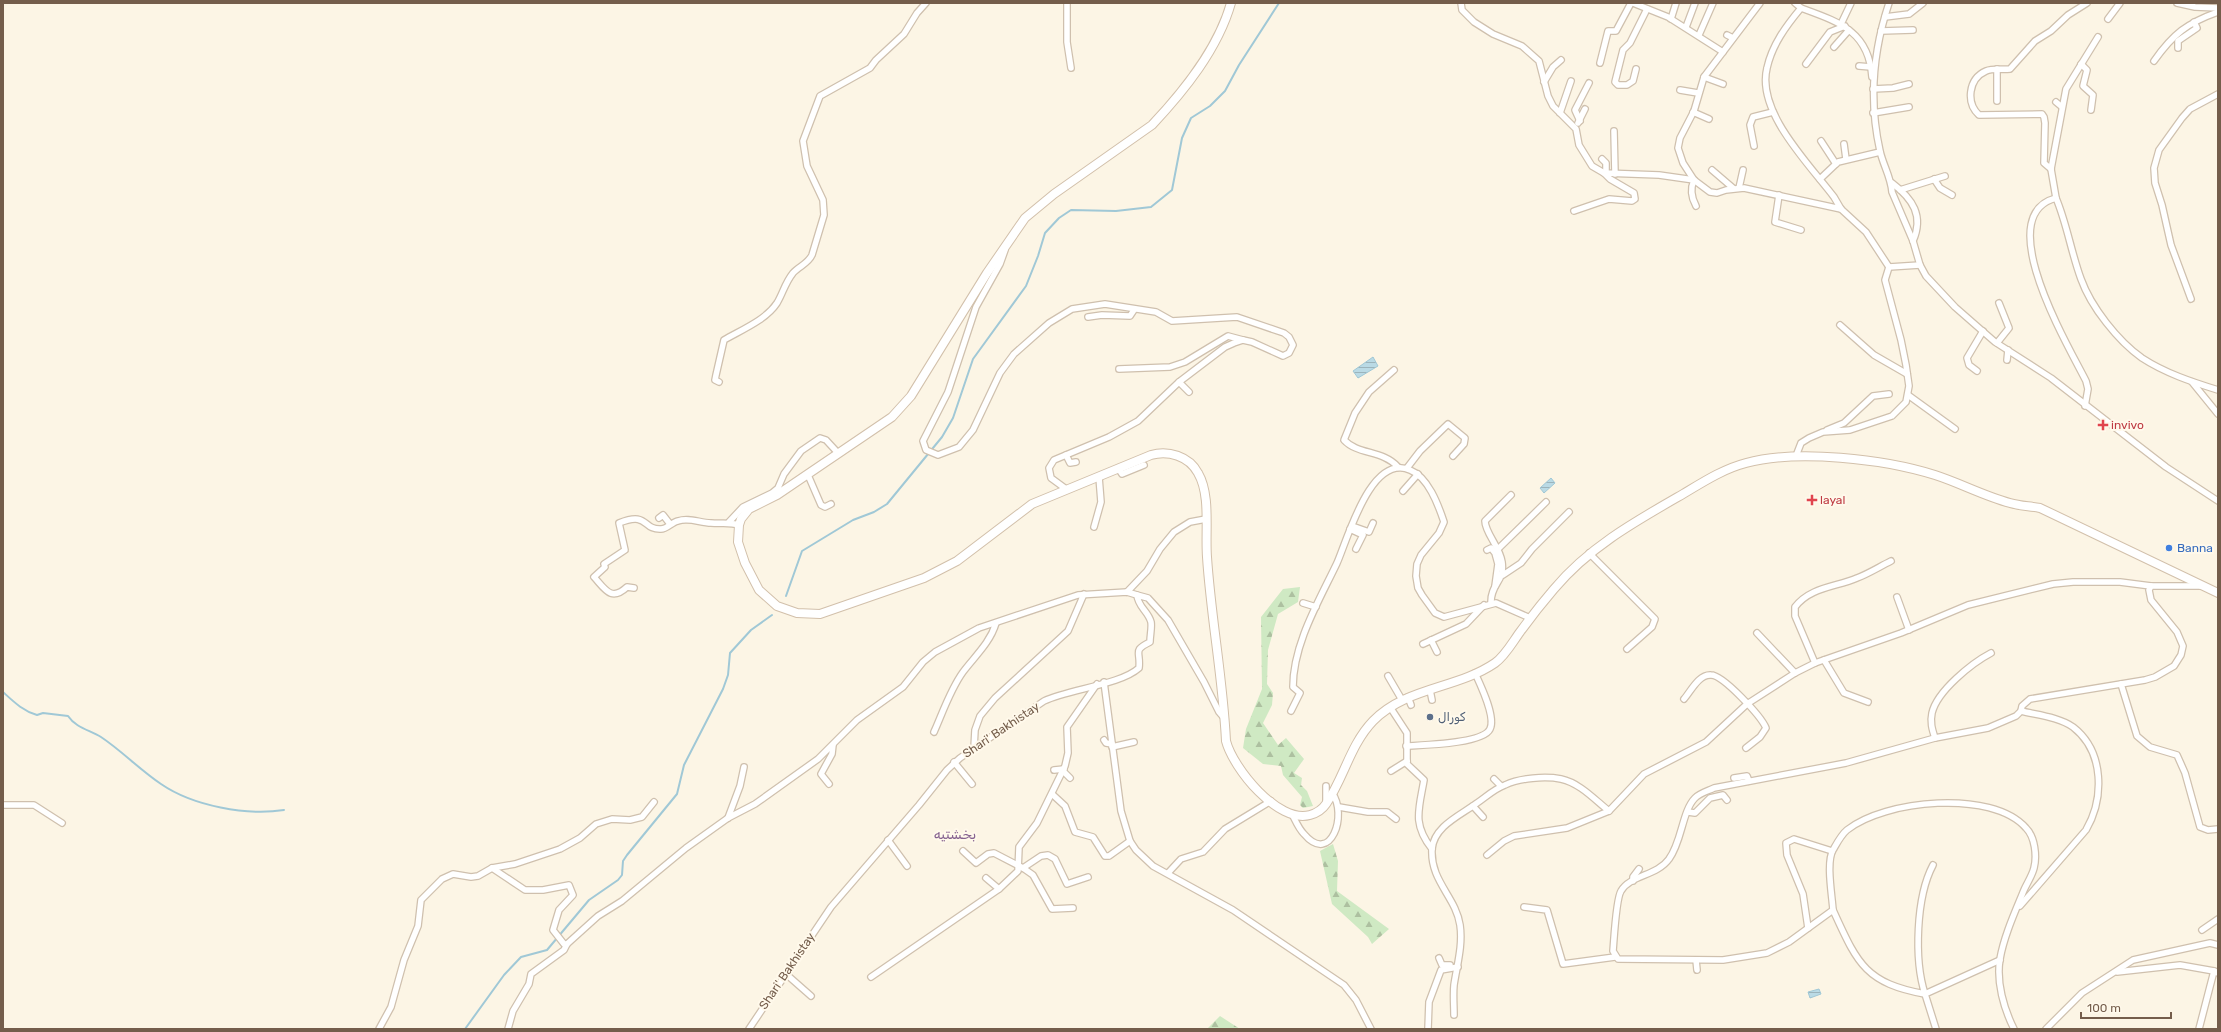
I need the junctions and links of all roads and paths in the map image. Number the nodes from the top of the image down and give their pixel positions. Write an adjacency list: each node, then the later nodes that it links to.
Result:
1 (926, 3): 115 (street)
2 (1067, 3): 43 (street)
3 (1231, 3): 97 (main road)
4 (1461, 3): 48 (street)
5 (1632, 3): 19 (street); 38 (street)
6 (1676, 3): 22 (street)
7 (1695, 3): 26 (street)
8 (1713, 3): 29 (street)
9 (1760, 3): 32 (street)
10 (1795, 3): 17 (street)
11 (1851, 3): 25 (street)
12 (1889, 3): 21 (street)
13 (1923, 3): 21 (street)
14 (2087, 3): 45 (street)
15 (2120, 3): 23 (street)
16 (2177, 3): 18 (street)
17 (1801, 8): 25 (street); 63 (street)
18 (2218, 8)
19 (1647, 9): 22 (street); 44 (street)
20 (2218, 12): 24 (street)
21 (1885, 16): 28 (street)
22 (1670, 18): 26 (street)
23 (2108, 20)
24 (2194, 22): 34 (street); 37 (street)
25 (1845, 27): 33 (street); 39 (street); 42 (street)
26 (1686, 28): 29 (street)
27 (1913, 30): 28 (street)
28 (1881, 31): 52 (street)
29 (1699, 35): 35 (street)
30 (1727, 35): 32 (street)
31 (2098, 37): 40 (street)
32 (1733, 38): 35 (street)
33 (1834, 47)
34 (2178, 48)
35 (1723, 52): 46 (street)
36 (1561, 60): 48 (street)
37 (2154, 61)
38 (1600, 62)
39 (1806, 64)
40 (2081, 64): 59 (street); 61 (street)
41 (1859, 66): 42 (street)
42 (1871, 67): 52 (street)
43 (1071, 68)
44 (1636, 69)
45 (1996, 69): 56 (street); 77 (street)
46 (1704, 77): 50 (street); 54 (street)
47 (1572, 81): 64 (street)
48 (1544, 82): 64 (street)
49 (1589, 83): 67 (street)
50 (1723, 84)
51 (1909, 84): 52 (street)
52 (1873, 86): 65 (street)
53 (1680, 90): 54 (street)
54 (1698, 93): 62 (street)
55 (2218, 94): 100 (street)
56 (1997, 101)
57 (2056, 102): 59 (street)
58 (1909, 107): 65 (street)
59 (2062, 107): 77 (street)
60 (1585, 109): 67 (street)
61 (2091, 110)
62 (1693, 112): 66 (street); 85 (street)
63 (1773, 112): 72 (street); 83 (street)
64 (1560, 113): 68 (street)
65 (1873, 113): 73 (street)
66 (1709, 119)
67 (1580, 121): 68 (street)
68 (1576, 129): 80 (street)
69 (1614, 131): 81 (street)
70 (1820, 141): 76 (street)
71 (1844, 144): 75 (street)
72 (1754, 146)
73 (1880, 152): 75 (street); 86 (street)
74 (1602, 159): 80 (street)
75 (1846, 159): 76 (street)
76 (1836, 164): 83 (street)
77 (2051, 169): 91 (street)
78 (1712, 170): 87 (street)
79 (1743, 170): 87 (street)
80 (1605, 173): 81 (street); 94 (street)
81 (1615, 174): 85 (street)
82 (1945, 176): 84 (street)
83 (1820, 179): 93 (street)
84 (1934, 179): 88 (street); 90 (street)
85 (1694, 180): 87 (street); 92 (street)
86 (1892, 183): 88 (street); 96 (street)
87 (1736, 188): 89 (street)
88 (1900, 190): 96 (street)
89 (1779, 195): 93 (street); 95 (street)
90 (1952, 195)
91 (2056, 198): 114 (street); 121 (street)
92 (1696, 206)
93 (1841, 209): 99 (street)
94 (1574, 211)
95 (1801, 230)
96 (1913, 241): 98 (street)
97 (1006, 244): 102 (street); 125 (main road)
98 (1920, 265): 99 (street); 105 (street)
99 (1889, 267): 113 (street)
100 (2192, 299)
101 (1999, 303): 107 (street)
102 (1134, 310): 103 (street); 106 (street)
103 (1088, 317)
104 (1840, 325): 113 (street)
105 (1983, 331): 107 (street); 112 (street)
106 (1243, 340): 110 (street); 116 (street)
107 (1997, 343): 108 (street)
108 (2008, 350): 109 (street); 121 (street)
109 (2007, 360)
110 (1119, 369)
111 (1394, 370): 131 (street)
112 (1977, 371)
113 (1907, 374): 120 (street)
114 (2192, 381): 117 (street); 122 (street)
115 (719, 382)
116 (1179, 382): 118 (street); 126 (street)
117 (2218, 390)
118 (1189, 392)
119 (1889, 394): 124 (street)
120 (1908, 395): 123 (street); 124 (street)
121 (2085, 406): 140 (street)
122 (2218, 414)
123 (1955, 429)
124 (1823, 432): 128 (street)
125 (838, 454): 135 (main road); 146 (street)
126 (1066, 455): 129 (street); 137 (street)
127 (1453, 456): 133 (street)
128 (1796, 456): 155 (main road); 160 (main road)
129 (1076, 462)
130 (1144, 465): 132 (street)
131 (1398, 467): 133 (street); 151 (street)
132 (1118, 468): 136 (main road); 145 (main road)
133 (1407, 468): 134 (street)
134 (1418, 474): 138 (street); 169 (street)
135 (808, 475): 142 (street); 149 (main road)
136 (1099, 477): 137 (main road); 150 (street)
137 (1066, 489): 149 (main road)
138 (1403, 491)
139 (1511, 495): 152 (street)
140 (2218, 501)
141 (1546, 502): 152 (street)
142 (831, 504)
143 (1569, 512): 157 (street)
144 (659, 518): 148 (street)
145 (1206, 519): 162 (street); 197 (main road)
146 (729, 522): 148 (street); 149 (street)
147 (1373, 523): 151 (street)
148 (670, 524): 161 (street)
149 (739, 525)
150 (1094, 527)
151 (1351, 527): 153 (street); 170 (street)
152 (1499, 548): 157 (street)
153 (1356, 549)
154 (1487, 550): 158 (street)
155 (1589, 553): 171 (main road); 177 (street)
156 (1891, 562): 181 (street)
157 (1503, 575): 158 (street)
158 (1495, 586): 167 (street)
159 (2151, 586): 160 (street); 173 (street); 187 (street)
160 (2206, 586): 163 (main road)
161 (634, 588)
162 (1127, 592): 164 (street); 165 (street)
163 (2218, 592)
164 (1084, 594): 172 (street); 205 (street)
165 (1137, 595): 185 (street, Shari' Bakhistay); 197 (street)
166 (1897, 597): 173 (street)
167 (1491, 602): 169 (street); 171 (street)
168 (1303, 604): 170 (street)
169 (1484, 605): 175 (street)
170 (1316, 607): 195 (street)
171 (1530, 618): 182 (main road)
172 (996, 623): 198 (street); 202 (street)
173 (1909, 630): 180 (street)
174 (1757, 634): 183 (street)
175 (1431, 640): 176 (street); 178 (street)
176 (1423, 644)
177 (1627, 649)
178 (1437, 652)
179 (1991, 653): 199 (street)
180 (1824, 660): 181 (street); 192 (street)
181 (1815, 663): 183 (street)
182 (1475, 673): 188 (main road); 204 (street)
183 (1795, 674): 193 (street)
184 (1388, 676): 191 (street)
185 (1104, 682): 186 (street, Shari' Bakhistay); 203 (street)
186 (1097, 684): 205 (street, Shari' Bakhistay); 211 (street)
187 (2121, 684): 196 (street); 237 (street)
188 (1430, 690): 190 (street); 191 (main road)
189 (1684, 699): 193 (street)
190 (1432, 700)
191 (1407, 701): 194 (main road)
192 (1868, 702)
193 (1747, 704): 206 (street); 230 (street)
194 (1390, 707): 204 (street); 221 (main road)
195 (1291, 711)
196 (2021, 711): 199 (street); 255 (street)
197 (1225, 719): 224 (main road)
198 (934, 732)
199 (1935, 738): 216 (street)
200 (1104, 740): 203 (street)
201 (1134, 742): 203 (street)
202 (833, 745): 217 (street); 234 (street)
203 (1112, 746): 239 (street)
204 (1406, 746): 207 (street)
205 (974, 748): 208 (street, Shari' Bakhistay)
206 (1746, 748)
207 (1407, 761): 212 (street); 240 (street)
208 (954, 762): 218 (street); 238 (street, Shari' Bakhistay)
209 (744, 767): 234 (street)
210 (1054, 770): 211 (street)
211 (1063, 770): 213 (street); 222 (street)
212 (1390, 771)
213 (1070, 778)
214 (1734, 778): 216 (street)
215 (1494, 779): 220 (street)
216 (1749, 781): 231 (street)
217 (829, 784)
218 (972, 784)
219 (1326, 786): 227 (street)
220 (1501, 786): 228 (street); 230 (street)
221 (1332, 793): 227 (main road); 229 (street)
222 (1052, 794): 239 (street); 247 (street)
223 (1727, 800): 231 (street)
224 (1271, 801): 232 (main road); 249 (street)
225 (654, 802): 246 (street)
226 (3, 805): 236 (street)
227 (1326, 805): 232 (main road)
228 (1473, 806): 233 (street); 240 (street)
229 (1339, 807): 232 (street); 235 (street)
230 (1609, 811): 243 (street)
231 (1688, 812): 252 (street)
232 (1293, 816)
233 (1484, 817)
234 (728, 818): 261 (street)
235 (1396, 819)
236 (62, 822)
237 (2218, 828)
238 (888, 840): 245 (street); 271 (street, Shari' Bakhistay)
239 (1130, 841): 249 (street)
240 (1432, 849): 267 (street)
241 (963, 851): 247 (street)
242 (1832, 851): 255 (street); 257 (street); 259 (street)
243 (1487, 855)
244 (1933, 865): 273 (street)
245 (907, 866)
246 (492, 868): 261 (street); 276 (street)
247 (1021, 868): 250 (street); 253 (street); 256 (street)
248 (1639, 869): 252 (street)
249 (1168, 873): 279 (street)
250 (1088, 877)
251 (986, 878): 253 (street)
252 (1633, 881): 263 (street)
253 (999, 889): 272 (street)
254 (1524, 907): 263 (street)
255 (2019, 907): 266 (street)
256 (1072, 908)
257 (1833, 910): 259 (street); 273 (street)
258 (2218, 919): 260 (street)
259 (1808, 928): 265 (street)
260 (2202, 930)
261 (565, 944): 277 (street)
262 (2218, 945): 269 (street)
263 (1616, 957): 265 (street)
264 (1439, 958): 267 (street)
265 (1696, 960): 268 (street)
266 (2000, 960): 273 (street); 282 (street)
267 (1458, 966): 275 (street); 280 (street)
268 (1697, 970)
269 (2116, 972): 270 (street); 283 (street)
270 (2216, 972): 284 (street)
271 (786, 974): 274 (street); 278 (street, Shari' Bakhistay)
272 (871, 978)
273 (1925, 994): 281 (street)
274 (811, 996)
275 (1454, 1015)
276 (379, 1029)
277 (508, 1029)
278 (749, 1029)
279 (1371, 1029)
280 (1428, 1029)
281 (1936, 1029)
282 (2014, 1029)
283 (2046, 1029)
284 (2199, 1029)

